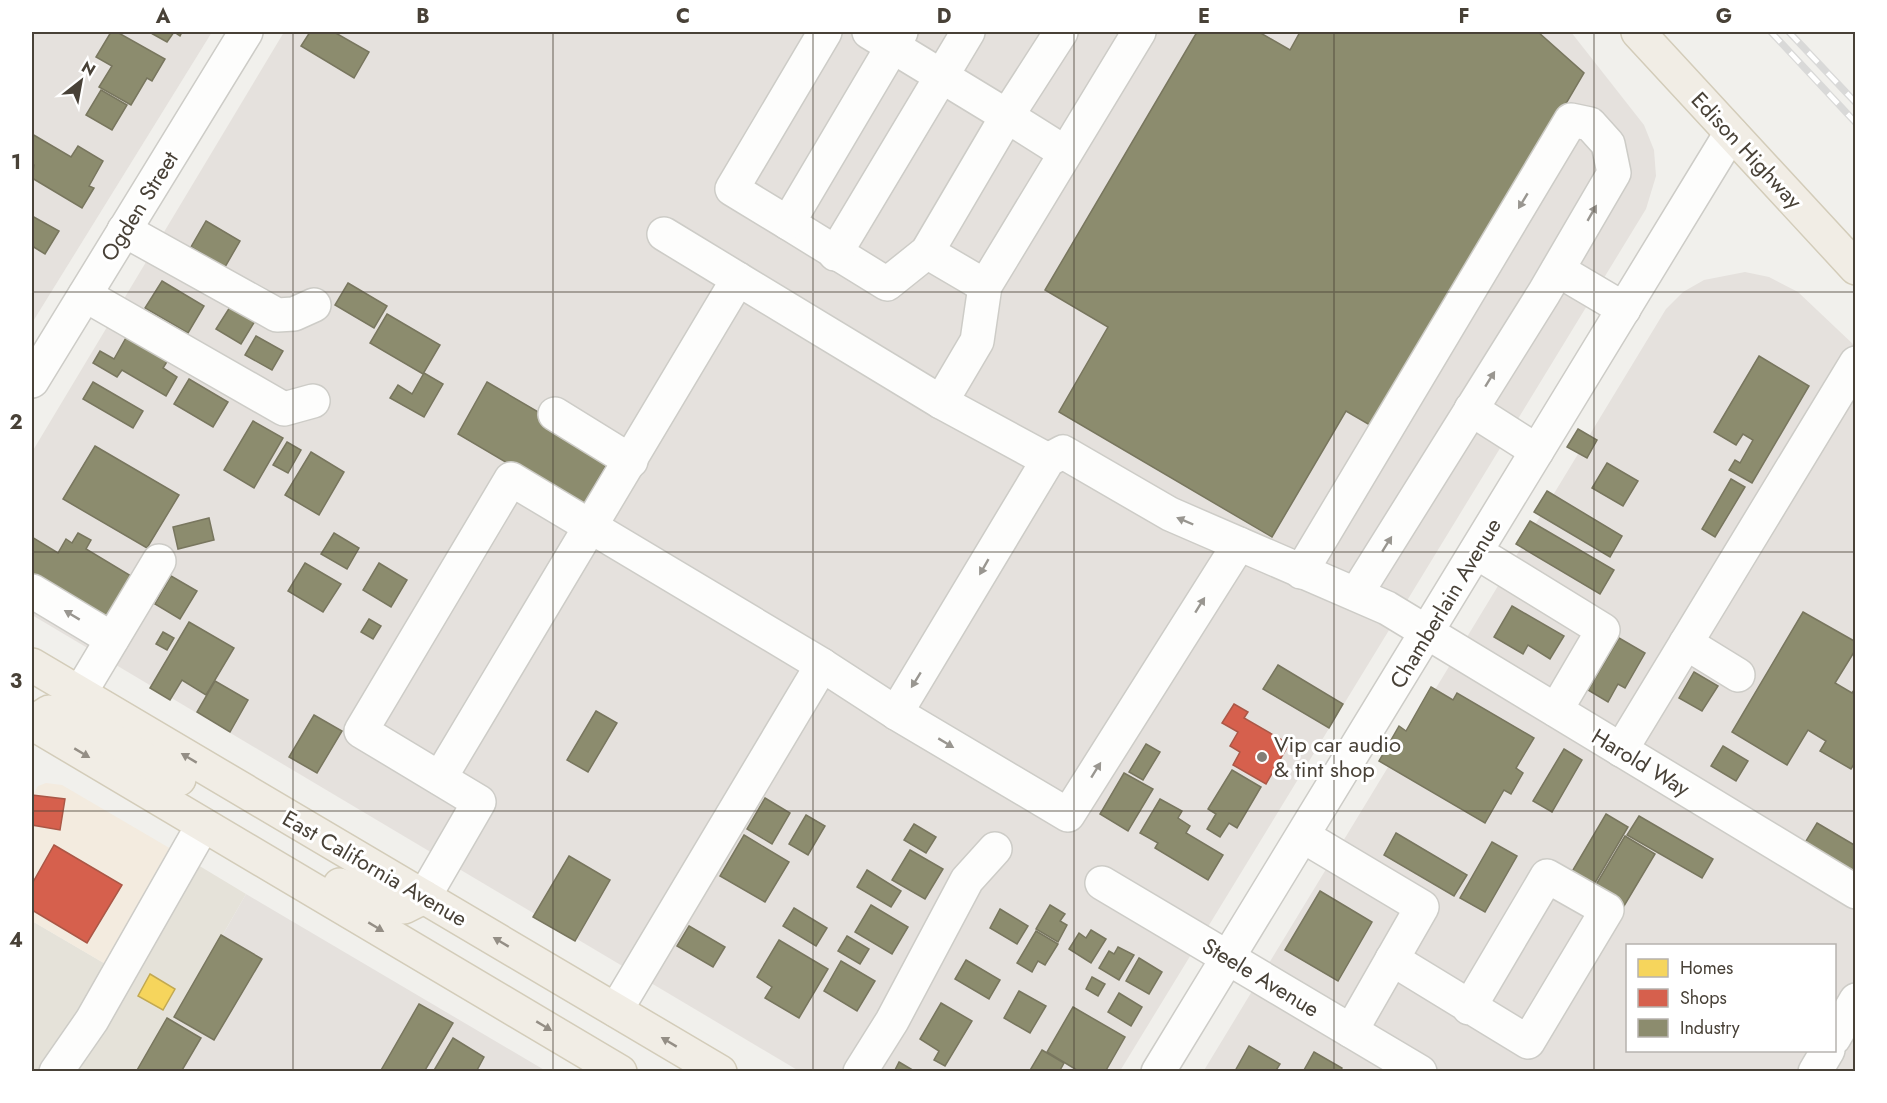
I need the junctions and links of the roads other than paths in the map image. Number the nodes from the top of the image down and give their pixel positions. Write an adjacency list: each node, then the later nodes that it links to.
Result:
1 (246, 32): 13 (street, Ogden Street)
2 (825, 32): 12 (street)
3 (968, 32): 8 (street)
4 (1061, 32): 9 (street)
5 (1139, 32): 11 (street)
6 (1638, 32): 10 (main road, Edison Highway)
7 (888, 36): 8 (street); 12 (street)
8 (941, 76): 9 (street); 16 (street)
9 (1007, 116): 11 (street); 15 (street)
10 (1731, 133): 17 (main road, Edison Highway); 23 (street, Chamberlain Avenue)
11 (1064, 152): 20 (street)
12 (788, 223): 16 (street)
13 (124, 230): 21 (street, Ogden Street); 22 (street)
14 (664, 234): 19 (street)
15 (927, 252): 16 (street); 20 (street)
16 (835, 254)
17 (1856, 268)
18 (1558, 270): 23 (street); 28 (street, one-way to 18); 37 (street, one-way to 37)
19 (738, 279): 27 (street); 32 (street)
20 (985, 286): 27 (street)
21 (84, 295): 25 (street, Ogden Street); 26 (street)
22 (314, 305)
23 (1624, 309): 30 (street, Chamberlain Avenue)
24 (1856, 363): 42 (street)
25 (32, 381)
26 (313, 402)
27 (941, 402): 31 (street)
28 (1471, 409): 30 (street); 39 (street, one-way to 28)
29 (555, 414): 32 (street)
30 (1537, 452): 35 (street, Chamberlain Avenue)
31 (1048, 460): 34 (street, Harold Way, one-way to 31); 48 (street, one-way to 48)
32 (631, 461): 33 (street)
33 (593, 525): 44 (street); 51 (street); 51 (street)
34 (1239, 544): 37 (street, Harold Way); 48 (street, one-way to 34)
35 (1476, 552): 40 (street, Chamberlain Avenue); 47 (street)
36 (159, 561): 41 (street)
37 (1301, 572): 39 (street, Harold Way)
38 (32, 591): 41 (street, one-way to 38)
39 (1356, 594): 40 (street, Harold Way)
40 (1427, 632): 47 (street, Harold Way); 54 (street, Chamberlain Avenue)
41 (112, 639): 46 (street)
42 (1686, 643): 45 (street); 50 (street)
43 (32, 665): 46 (main road, East California Avenue)
44 (822, 665): 48 (street); 63 (street)
45 (1738, 675)
46 (80, 693): 52 (main road, East California Avenue, one-way to 46)
47 (1556, 710): 50 (street, Harold Way)
48 (896, 713)
49 (32, 723): 52 (main road); 53 (main road, one-way to 53)
50 (1621, 750): 57 (street, Harold Way)
51 (440, 778): 58 (street)
52 (247, 793): 58 (main road, East California Avenue)
53 (206, 827): 58 (main road); 67 (street); 68 (main road, one-way to 68)
54 (1303, 836): 59 (street, Chamberlain Avenue); 60 (street)
55 (995, 849): 70 (street)
56 (1102, 883): 59 (street, Steele Avenue)
57 (1856, 892)
58 (424, 897): 63 (main road, East California Avenue, one-way to 58)
59 (1228, 958): 64 (street, Steele Avenue); 71 (street, Chamberlain Avenue)
60 (1392, 959): 62 (street); 64 (street)
61 (1856, 1000): 65 (street)
62 (1469, 1008): 62 (street)
63 (616, 1010): 69 (main road, East California Avenue, one-way to 63)
64 (1351, 1030): 72 (street, Steele Avenue)
65 (1836, 1035)
66 (1827, 1052): 73 (street)
67 (56, 1071)
68 (620, 1071)
69 (720, 1071)
70 (860, 1071)
71 (1158, 1071)
72 (1420, 1071)
73 (1815, 1071)

